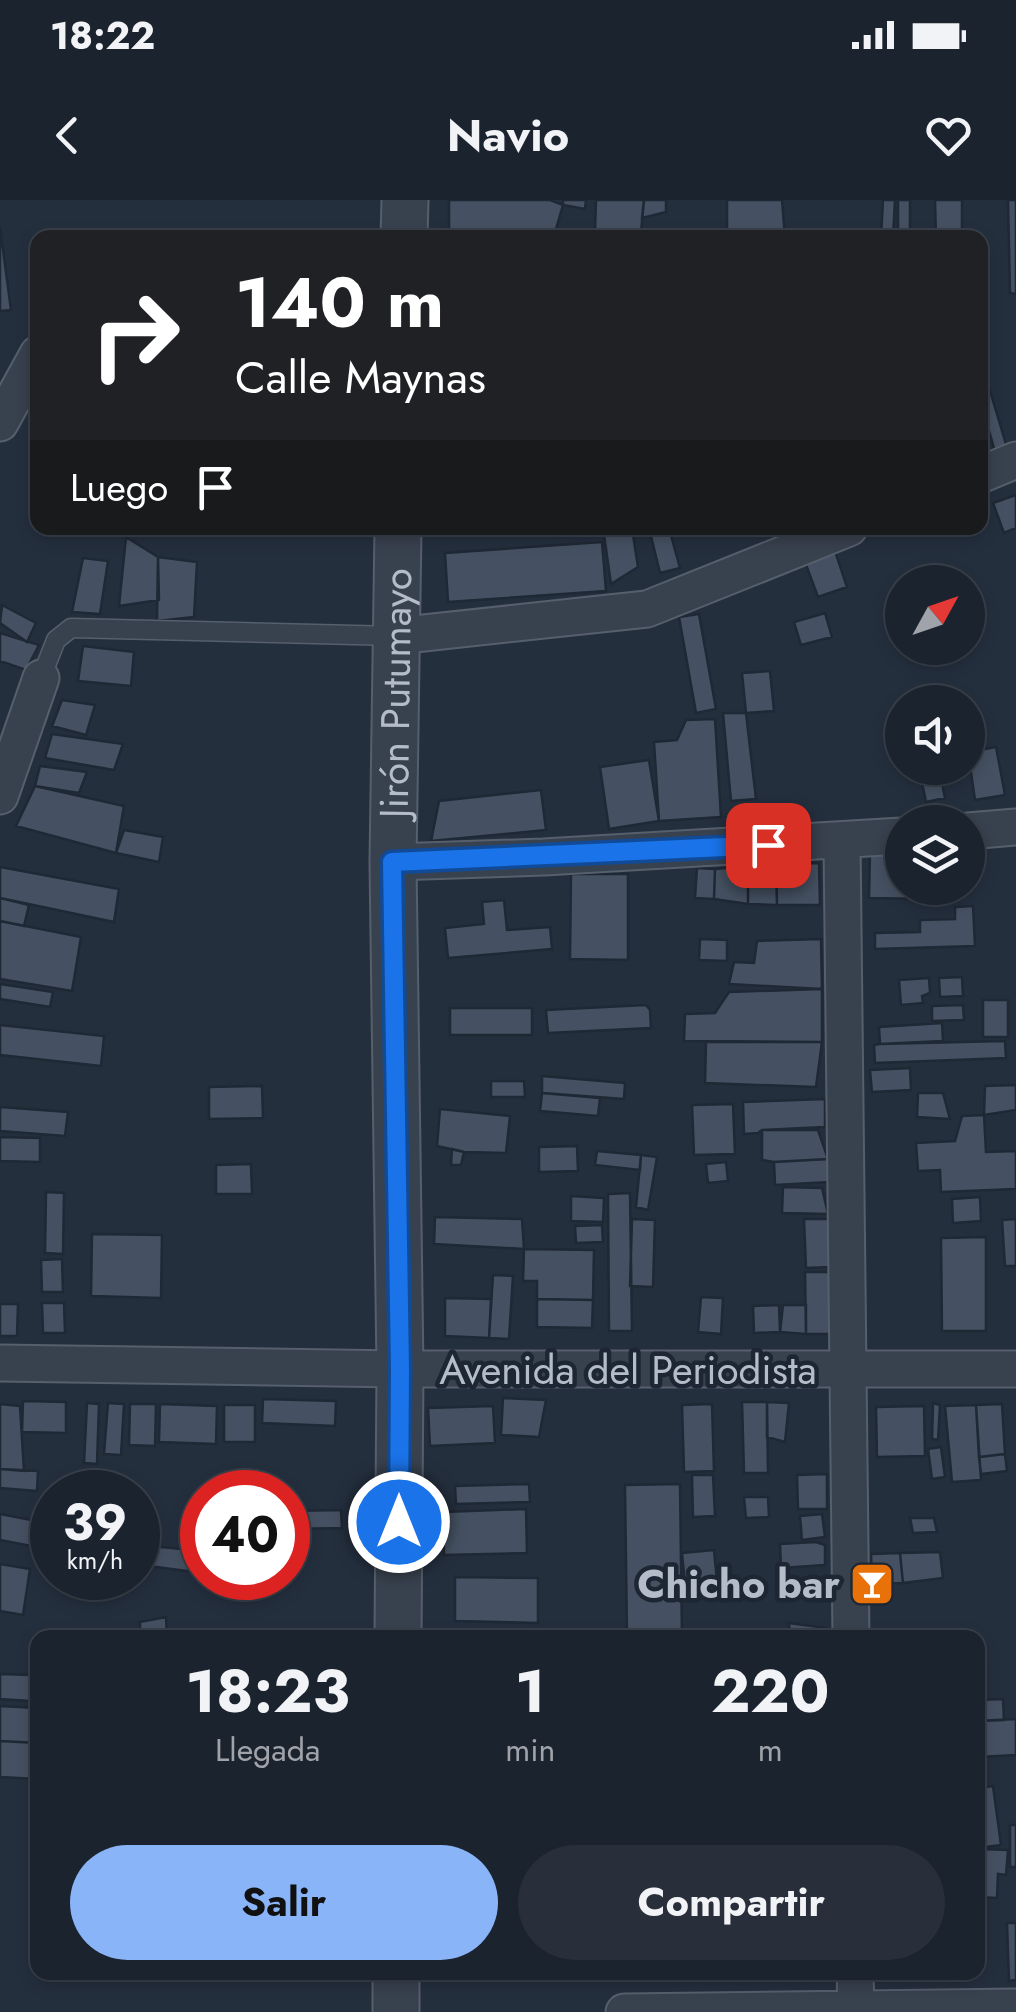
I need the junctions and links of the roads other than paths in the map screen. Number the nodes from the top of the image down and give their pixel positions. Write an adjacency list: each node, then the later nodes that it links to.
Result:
1 (405, 200): 2 (street)
2 (404, 230)
3 (30, 369): 4 (street)
4 (0, 423)
5 (1016, 460): 6 (street)
6 (988, 471)
7 (398, 535): 9 (street, Jirón Putumayo)
8 (832, 535): 9 (street)
9 (396, 636): 10 (lane); 16 (street, Jirón Putumayo)
10 (41, 678): 11 (street)
11 (0, 796)
12 (1016, 826): 13 (street)
13 (985, 829)
14 (885, 837): 15 (street)
15 (842, 841): 16 (street); 20 (street)
16 (392, 862): 18 (street, Jirón Putumayo)
17 (0, 1363): 18 (street, Avenida del Periodista)
18 (400, 1369): 20 (street, Avenida del Periodista); 21 (street, Jirón Putumayo)
19 (1016, 1369): 20 (street, Avenida del Periodista)
20 (848, 1371): 22 (street)
21 (398, 1630)
22 (851, 1630)
23 (396, 1980): 27 (street)
24 (855, 1980): 26 (street)
25 (1016, 2008): 26 (street)
26 (856, 2010): 28 (street)
27 (396, 2012)
28 (624, 2012)

